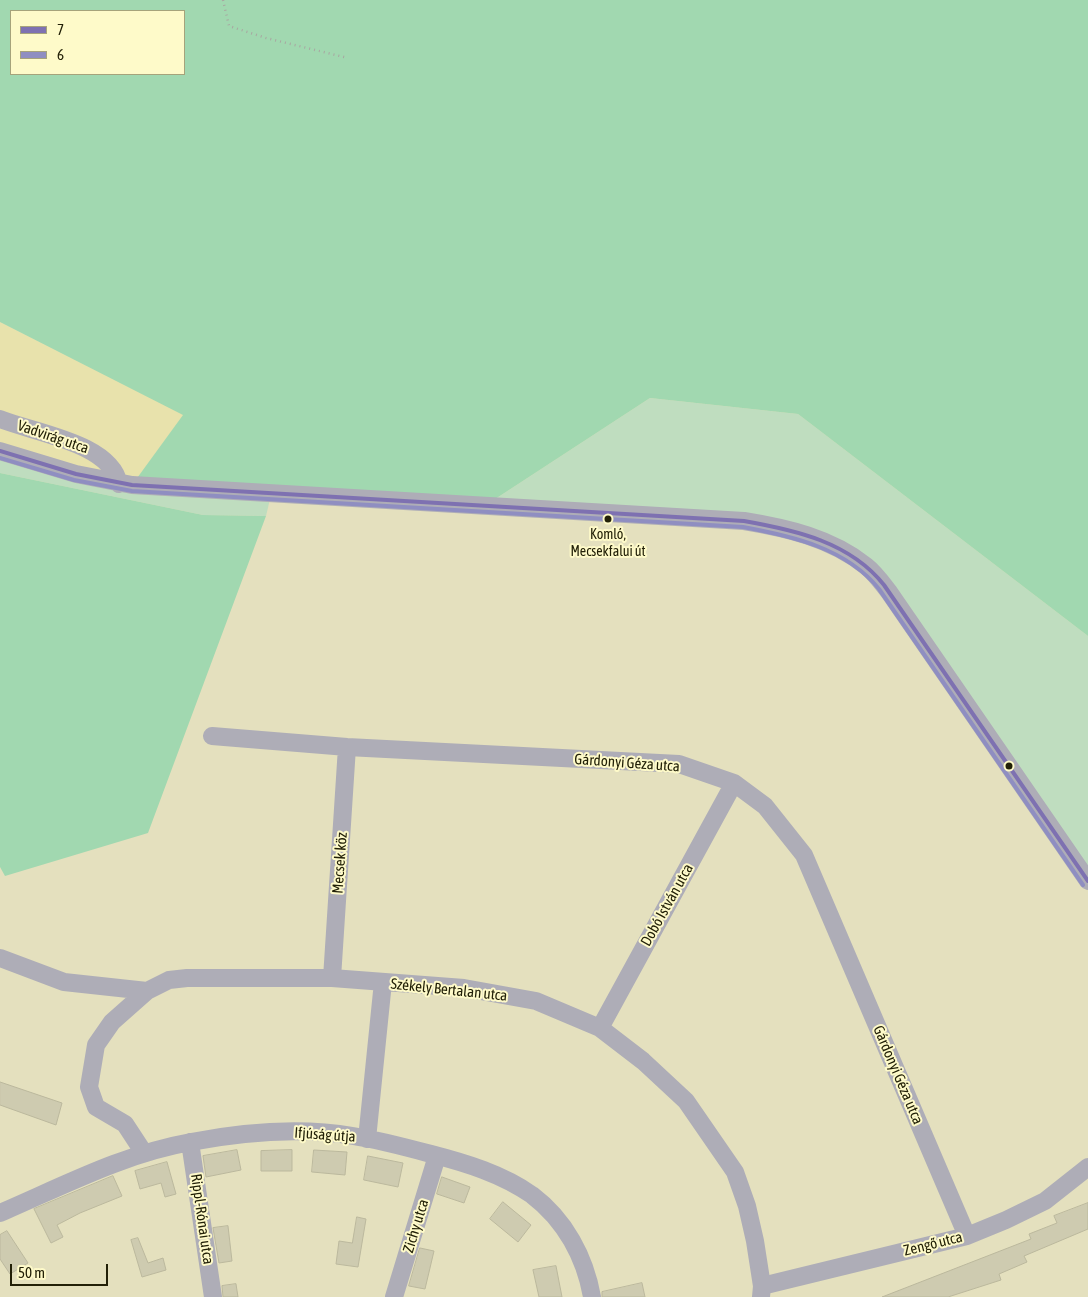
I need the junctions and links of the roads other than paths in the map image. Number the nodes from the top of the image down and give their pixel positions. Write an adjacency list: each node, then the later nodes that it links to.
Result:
1 (0, 419): 3 (street, Vadvirág utca)
2 (0, 451): 3 (street)
3 (119, 484): 7 (street)
4 (212, 736): 5 (street, Gárdonyi Géza utca)
5 (347, 747): 6 (street, Gárdonyi Géza utca); 9 (street, Mecsek köz)
6 (734, 782): 12 (street, Dobó István utca); 19 (street, Gárdonyi Géza utca)
7 (1088, 881)
8 (0, 958): 11 (street)
9 (332, 978): 10 (street, Székely Bertalan utca); 11 (street, Székely Bertalan utca)
10 (383, 982): 12 (street, Székely Bertalan utca); 13 (street)
11 (147, 991): 15 (street, Székely Bertalan utca)
12 (600, 1028): 20 (street, Székely Bertalan utca)
13 (367, 1139): 14 (street, Ifjúság útja); 16 (street, Ifjúság útja)
14 (190, 1142): 15 (street, Ifjúság útja); 21 (street, Rippl-Rónai utca)
15 (144, 1153): 18 (street, Ifjúság útja)
16 (437, 1156): 22 (street, Zichy utca); 23 (street, Ifjúság útja)
17 (1088, 1168): 19 (street, Zengő utca)
18 (0, 1213)
19 (967, 1236): 20 (street, Zengő utca)
20 (762, 1292)
21 (212, 1297)
22 (394, 1297)
23 (592, 1297)

